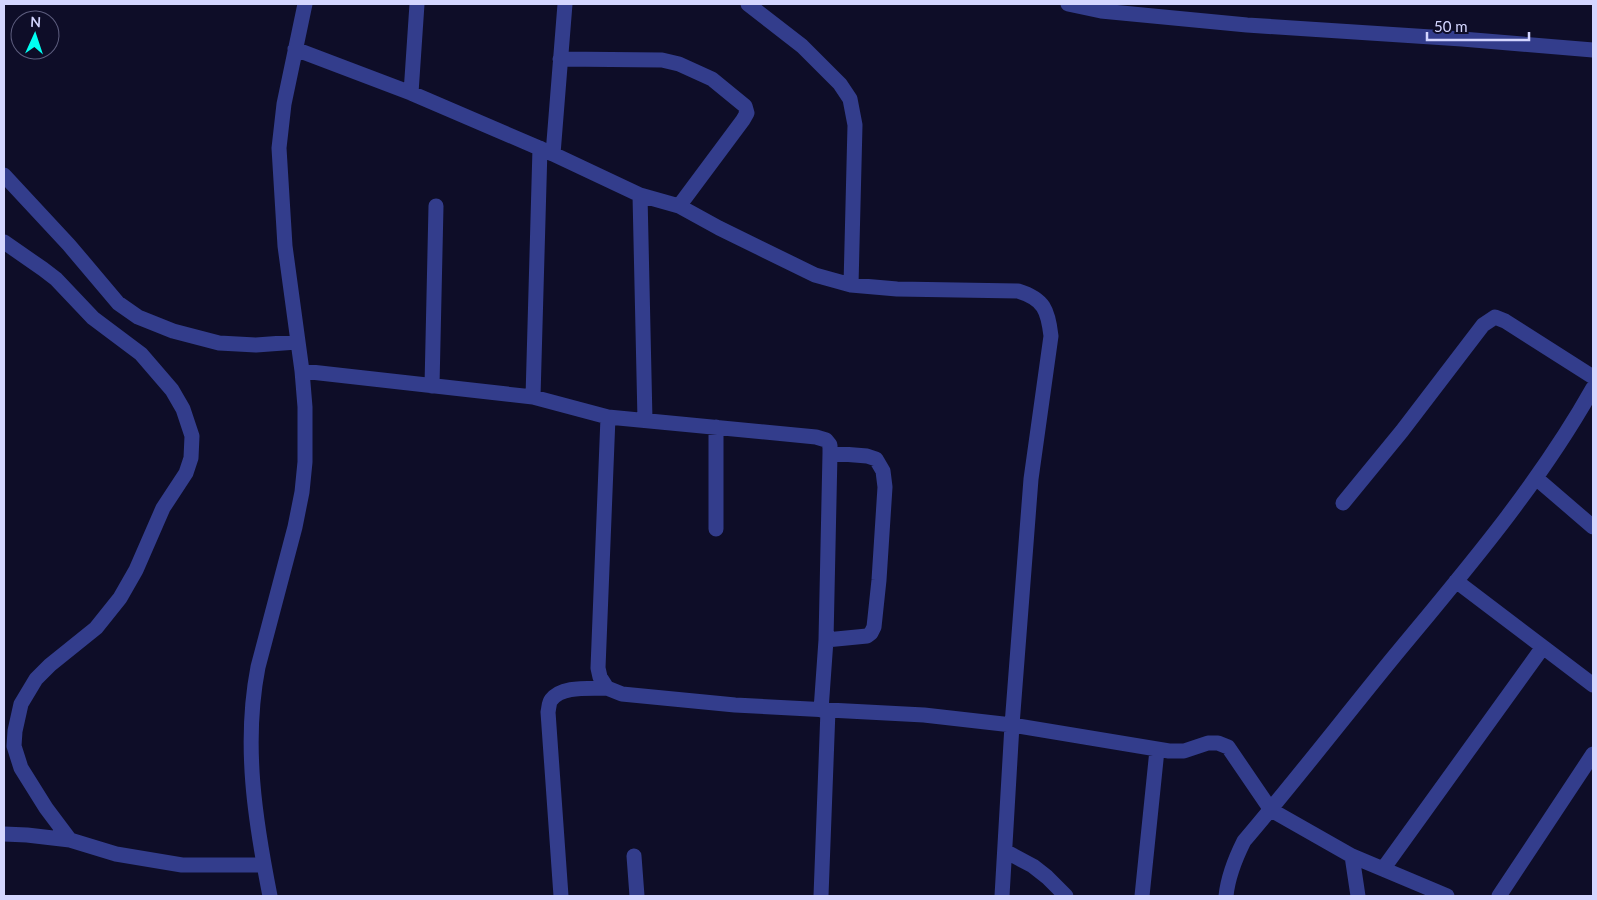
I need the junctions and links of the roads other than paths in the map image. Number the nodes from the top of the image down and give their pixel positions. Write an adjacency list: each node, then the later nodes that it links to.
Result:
1 (305, 4): 6 (street)
2 (417, 4): 9 (street)
3 (565, 4): 8 (street)
4 (748, 4): 16 (street)
5 (1072, 4): 7 (street)
6 (295, 50): 9 (street); 17 (street)
7 (1593, 50)
8 (560, 59): 10 (street); 14 (street)
9 (411, 93): 10 (street)
10 (546, 151): 12 (street); 22 (street)
11 (4, 175): 17 (street)
12 (640, 195): 14 (street); 24 (street)
13 (436, 206): 20 (street)
14 (679, 206): 16 (street)
15 (4, 242): 42 (street)
16 (851, 285): 37 (street)
17 (297, 342): 18 (street)
18 (302, 371): 20 (street); 46 (street)
19 (1593, 377): 28 (street)
20 (432, 386): 22 (street)
21 (1593, 388): 27 (street)
22 (533, 397): 23 (street)
23 (608, 417): 24 (street); 35 (street)
24 (645, 420): 25 (street)
25 (716, 427): 26 (street); 30 (street)
26 (830, 453): 32 (street); 32 (street)
27 (1536, 478): 29 (street); 31 (street)
28 (1343, 503)
29 (1593, 527)
30 (716, 529)
31 (1456, 581): 33 (street); 40 (street)
32 (826, 640): 36 (street)
33 (1543, 647): 34 (street); 47 (street)
34 (1593, 685)
35 (607, 688): 36 (street); 49 (street)
36 (824, 710): 37 (street); 51 (street)
37 (1012, 725): 38 (street); 43 (street)
38 (1157, 750): 40 (street); 54 (street)
39 (1593, 754): 58 (street)
40 (1271, 810): 45 (street); 55 (street)
41 (4, 834): 42 (street)
42 (70, 840): 46 (street)
43 (1005, 851): 52 (street); 53 (street)
44 (634, 856): 50 (street)
45 (1352, 856): 47 (street); 56 (street)
46 (264, 864): 48 (street)
47 (1383, 870): 57 (street)
48 (270, 896)
49 (561, 896)
50 (637, 896)
51 (821, 896)
52 (1002, 896)
53 (1066, 896)
54 (1142, 896)
55 (1226, 896)
56 (1358, 896)
57 (1447, 896)
58 (1499, 896)

